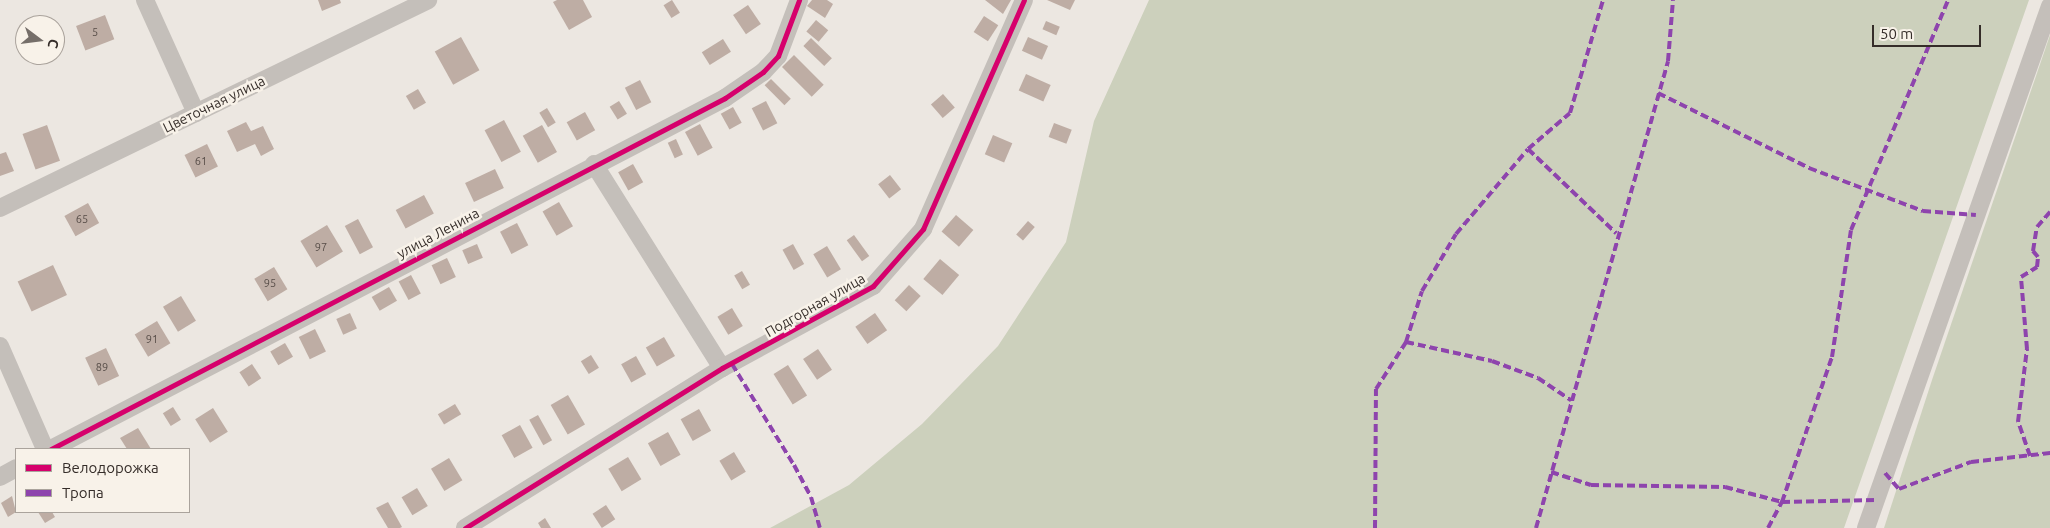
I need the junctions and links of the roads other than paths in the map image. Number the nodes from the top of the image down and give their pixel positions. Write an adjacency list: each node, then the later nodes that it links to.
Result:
1 (145, 0): 6 (street)
2 (428, 0): 6 (street, Цветочная улица)
3 (799, 0): 7 (street, улица Ленина)
4 (1024, 0): 10 (street, Подгорная улица)
5 (2050, 6): 16 (street)
6 (196, 113): 8 (street, Цветочная улица)
7 (594, 164): 10 (street); 12 (street, улица Ленина)
8 (0, 208)
9 (0, 346): 11 (street)
10 (722, 368): 15 (street, Подгорная улица)
11 (45, 448)
12 (53, 448)
13 (15, 469): 14 (street)
14 (0, 477)
15 (465, 528)
16 (1866, 528)

